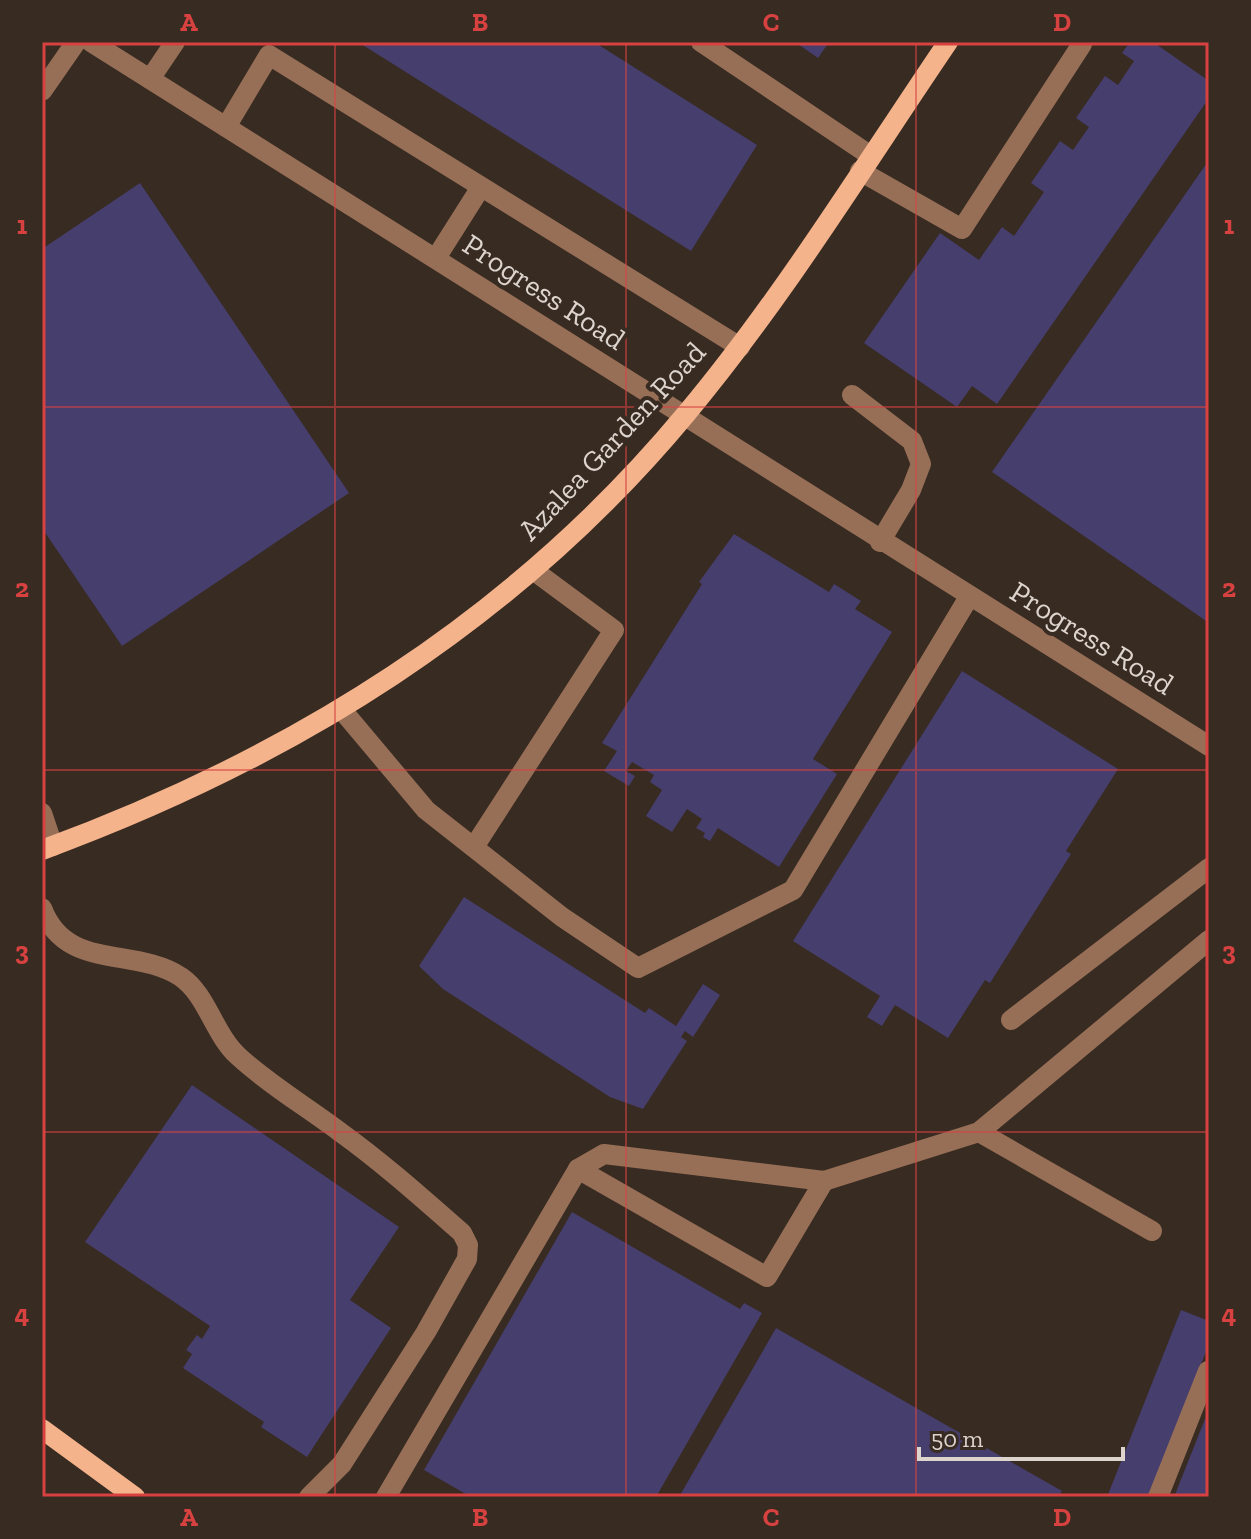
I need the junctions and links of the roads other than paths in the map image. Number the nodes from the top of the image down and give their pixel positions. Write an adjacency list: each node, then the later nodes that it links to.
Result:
1 (76, 42): 8 (street)
2 (91, 42): 7 (street, Progress Road)
3 (175, 42): 7 (street)
4 (701, 42): 10 (street)
5 (948, 42): 10 (main road, Azalea Garden Road)
6 (1079, 42): 10 (street)
7 (150, 79): 9 (street, Progress Road)
8 (42, 91)
9 (226, 127): 11 (street); 12 (street, Progress Road)
10 (866, 163): 13 (main road, Azalea Garden Road)
11 (481, 187): 12 (street); 13 (street)
12 (436, 258): 15 (street, Progress Road)
13 (740, 347): 15 (main road, Azalea Garden Road)
14 (852, 395): 16 (street)
15 (684, 417): 16 (street, Progress Road); 17 (main road, Azalea Garden Road)
16 (880, 542): 18 (street, Progress Road)
17 (533, 570): 19 (main road, Azalea Garden Road); 22 (street)
18 (969, 597): 20 (street, Progress Road); 22 (street)
19 (342, 710): 22 (street); 23 (main road, Azalea Garden Road)
20 (1209, 746)
21 (42, 813): 23 (street)
22 (474, 847)
23 (48, 848)
24 (1209, 868): 27 (street)
25 (42, 908): 35 (street)
26 (1209, 940): 28 (street)
27 (1011, 1020)
28 (979, 1132): 30 (street); 31 (street)
29 (578, 1169): 30 (street); 30 (street); 36 (street)
30 (824, 1181)
31 (1152, 1231)
32 (1208, 1371): 37 (street)
33 (42, 1429): 34 (main road)
34 (135, 1497)
35 (309, 1497)
36 (386, 1497)
37 (1158, 1497)

